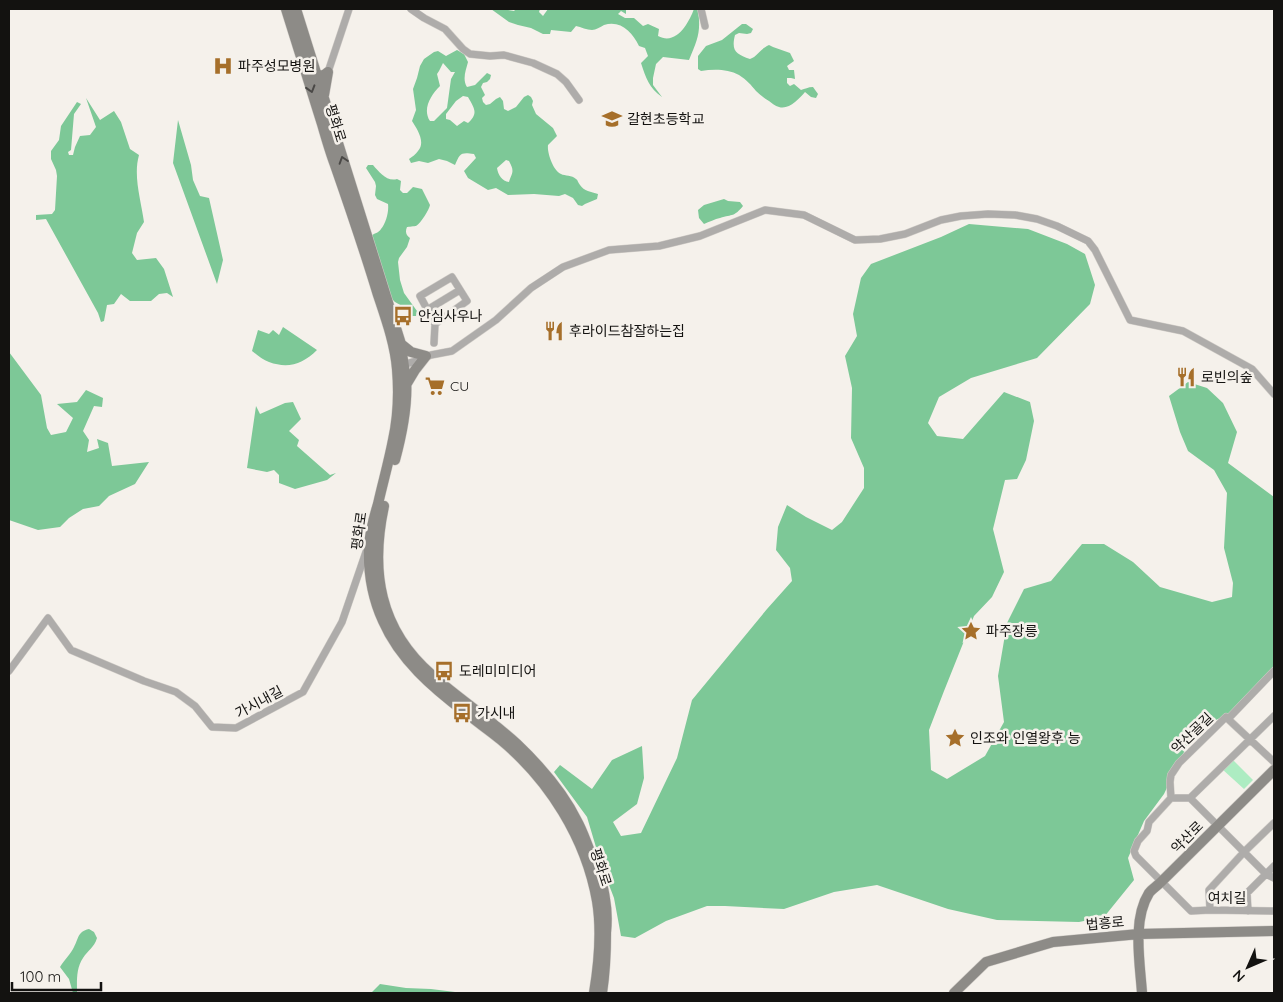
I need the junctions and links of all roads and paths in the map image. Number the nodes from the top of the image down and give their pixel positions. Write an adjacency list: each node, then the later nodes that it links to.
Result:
1 (286, 9): 17 (main road, 평화로, one-way to 17)
2 (296, 9): 8 (main road, 평화로)
3 (348, 9): 7 (street)
4 (411, 9): 10 (street)
5 (701, 9): 6 (street)
6 (704, 26)
7 (328, 72): 8 (main road); 9 (main road)
8 (316, 74): 9 (main road, 평화로)
9 (323, 98): 15 (main road, 평화로, one-way to 9)
10 (579, 100)
11 (460, 290): 12 (street); 12 (street); 13 (street)
12 (427, 310): 13 (street)
13 (435, 324): 14 (street)
14 (434, 343)
15 (401, 344): 16 (main road); 17 (main road, 평화로)
16 (426, 356): 17 (street); 18 (main road); 19 (street)
17 (400, 366): 18 (main road, 평화로); 20 (main road, 평화로)
18 (406, 386): 43 (main road, 평화로)
19 (1274, 394)
20 (369, 544): 21 (street, 가시내길); 42 (main road, 평화로)
21 (9, 671)
22 (1274, 671): 24 (street, 약산골길)
23 (1274, 716): 25 (street)
24 (1228, 719): 25 (street, 약산골길); 28 (street, 약산골길)
25 (1251, 740): 26 (street, 약산골길); 29 (street)
26 (1274, 762)
27 (1274, 770): 31 (main road, 약산로)
28 (1170, 798): 29 (street); 36 (street)
29 (1190, 798): 31 (street)
30 (1274, 823): 32 (street)
31 (1218, 826): 32 (street); 36 (main road, 약산로)
32 (1245, 851): 34 (street); 37 (street)
33 (1274, 866): 34 (street)
34 (1266, 874): 35 (street); 38 (street)
35 (1274, 878)
36 (1161, 882): 37 (street, 여치길); 41 (main road, 약산로)
37 (1210, 910): 38 (street, 여치길)
38 (1248, 911): 39 (street, 여치길)
39 (1274, 911)
40 (1274, 931): 41 (main road, 법흥로)
41 (1139, 934): 44 (main road, 법흥로); 45 (main road, 약산로)
42 (594, 993)
43 (602, 993)
44 (954, 993)
45 (1142, 993)

